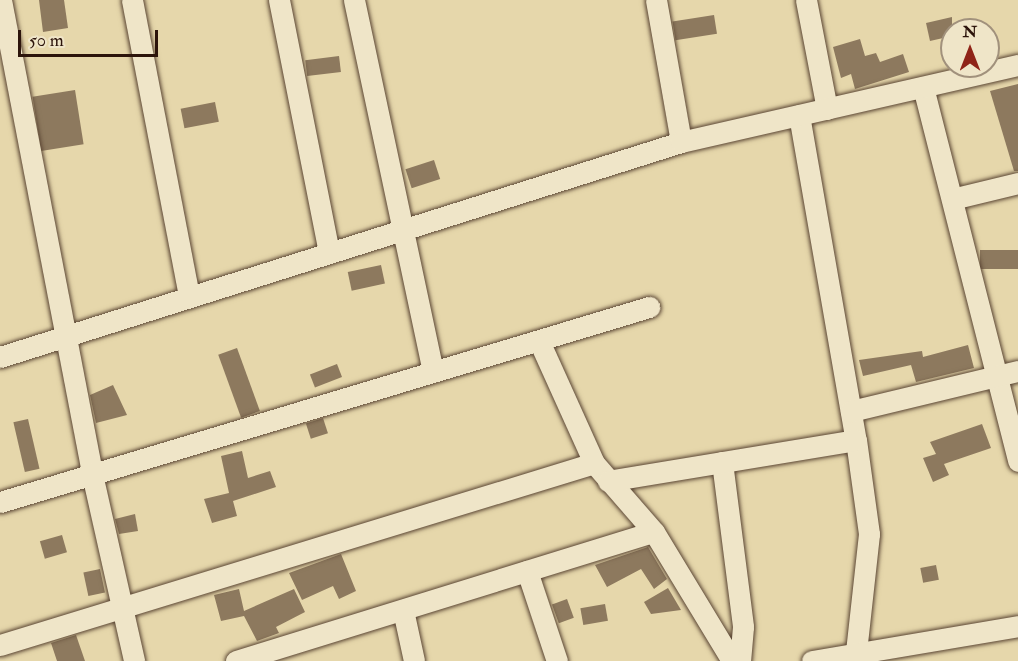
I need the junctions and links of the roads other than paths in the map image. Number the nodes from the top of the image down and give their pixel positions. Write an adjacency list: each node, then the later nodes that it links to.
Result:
1 (1, 0): 18 (street)
2 (132, 0): 16 (street)
3 (279, 0): 15 (street)
4 (354, 0): 14 (street)
5 (656, 0): 11 (street)
6 (806, 0): 9 (street)
7 (1018, 65): 8 (street)
8 (923, 87): 9 (street); 13 (street)
9 (827, 109): 10 (street)
10 (799, 115): 11 (street); 24 (street)
11 (681, 142): 14 (street)
12 (1018, 183): 13 (street)
13 (952, 199): 23 (street)
14 (403, 229): 15 (street); 22 (street)
15 (329, 253): 16 (street)
16 (189, 296): 18 (street)
17 (649, 308): 19 (street)
18 (65, 336): 20 (street); 29 (street)
19 (539, 340): 22 (street); 28 (street)
20 (0, 357)
21 (1018, 371): 23 (street)
22 (434, 372): 29 (street)
23 (996, 376): 24 (street); 26 (street)
24 (851, 411): 25 (street)
25 (856, 440): 27 (street); 39 (street)
26 (1018, 461)
27 (722, 462): 30 (street); 45 (street)
28 (594, 463): 30 (street); 34 (street)
29 (92, 474): 31 (street); 34 (street)
30 (608, 481): 32 (street)
31 (0, 502)
32 (654, 532): 33 (street); 44 (street)
33 (526, 571): 35 (street); 43 (street)
34 (122, 607): 37 (street); 40 (street)
35 (403, 610): 38 (street); 42 (street)
36 (1018, 626): 39 (street)
37 (0, 645)
38 (265, 657): 41 (street)
39 (855, 657): 46 (street)
40 (134, 661)
41 (236, 661)
42 (414, 661)
43 (557, 661)
44 (732, 661)
45 (740, 661)
46 (812, 661)

